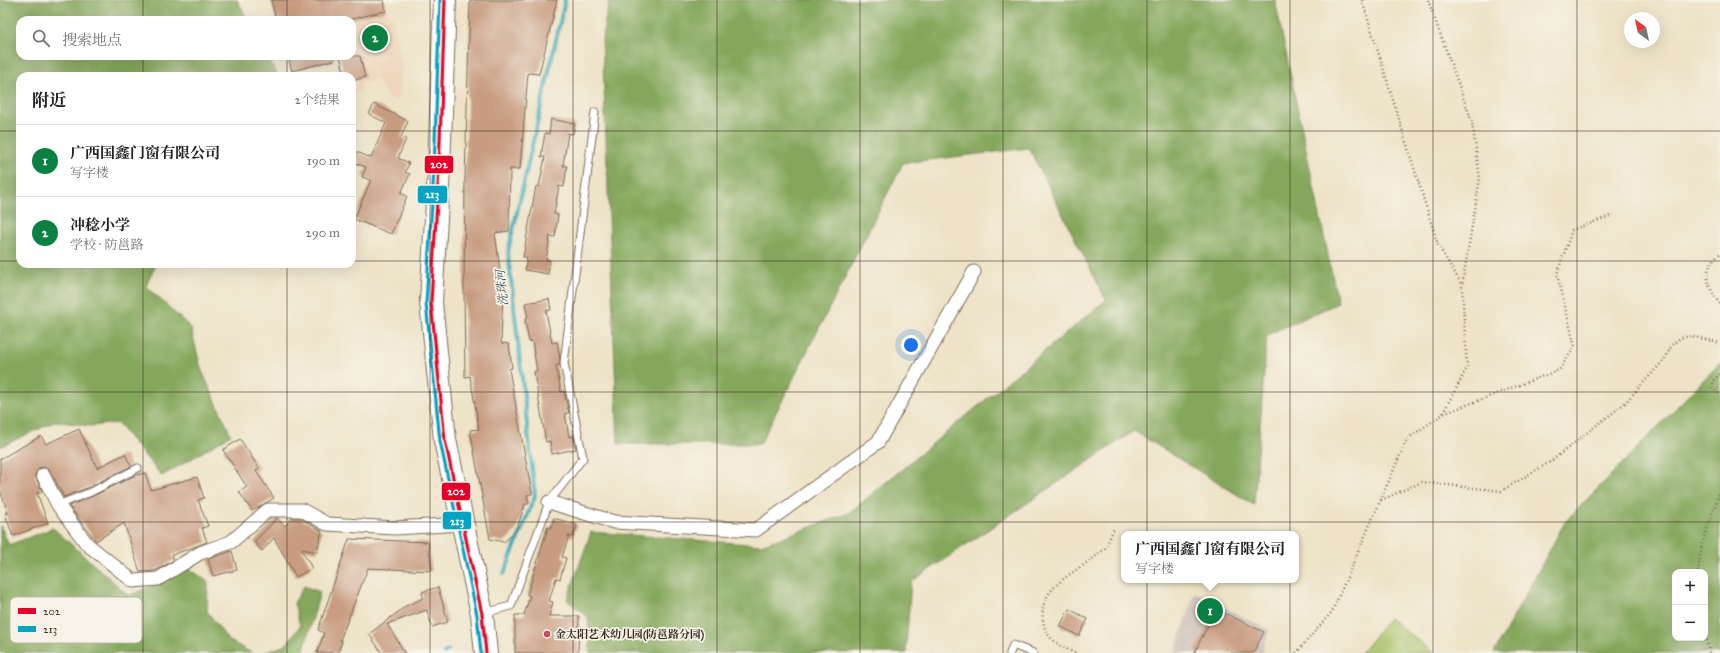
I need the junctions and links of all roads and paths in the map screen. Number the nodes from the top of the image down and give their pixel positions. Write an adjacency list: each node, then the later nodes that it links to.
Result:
1 (444, 0): 20 (highway)
2 (1362, 0): 8 (path)
3 (1428, 0): 8 (path)
4 (595, 112): 18 (lane)
5 (1613, 215): 13 (path)
6 (1720, 254): 9 (path)
7 (974, 272): 18 (street)
8 (1462, 286): 13 (path)
9 (1720, 304)
10 (1720, 343): 17 (path)
11 (1720, 374): 12 (path)
12 (1720, 395)
13 (1443, 414): 17 (path)
14 (138, 468): 19 (lane)
15 (43, 475): 19 (street)
16 (1720, 491): 22 (path)
17 (1381, 500): 31 (path)
18 (548, 502): 23 (lane)
19 (58, 506): 20 (street)
20 (463, 524): 23 (highway)
21 (1114, 528): 30 (path)
22 (1698, 569)
23 (482, 614): 26 (highway)
24 (1707, 641): 32 (path)
25 (1013, 645): 27 (lane); 28 (lane); 29 (lane)
26 (486, 653)
27 (1010, 653)
28 (1029, 653)
29 (1033, 653)
30 (1075, 653)
31 (1296, 653)
32 (1709, 653)

